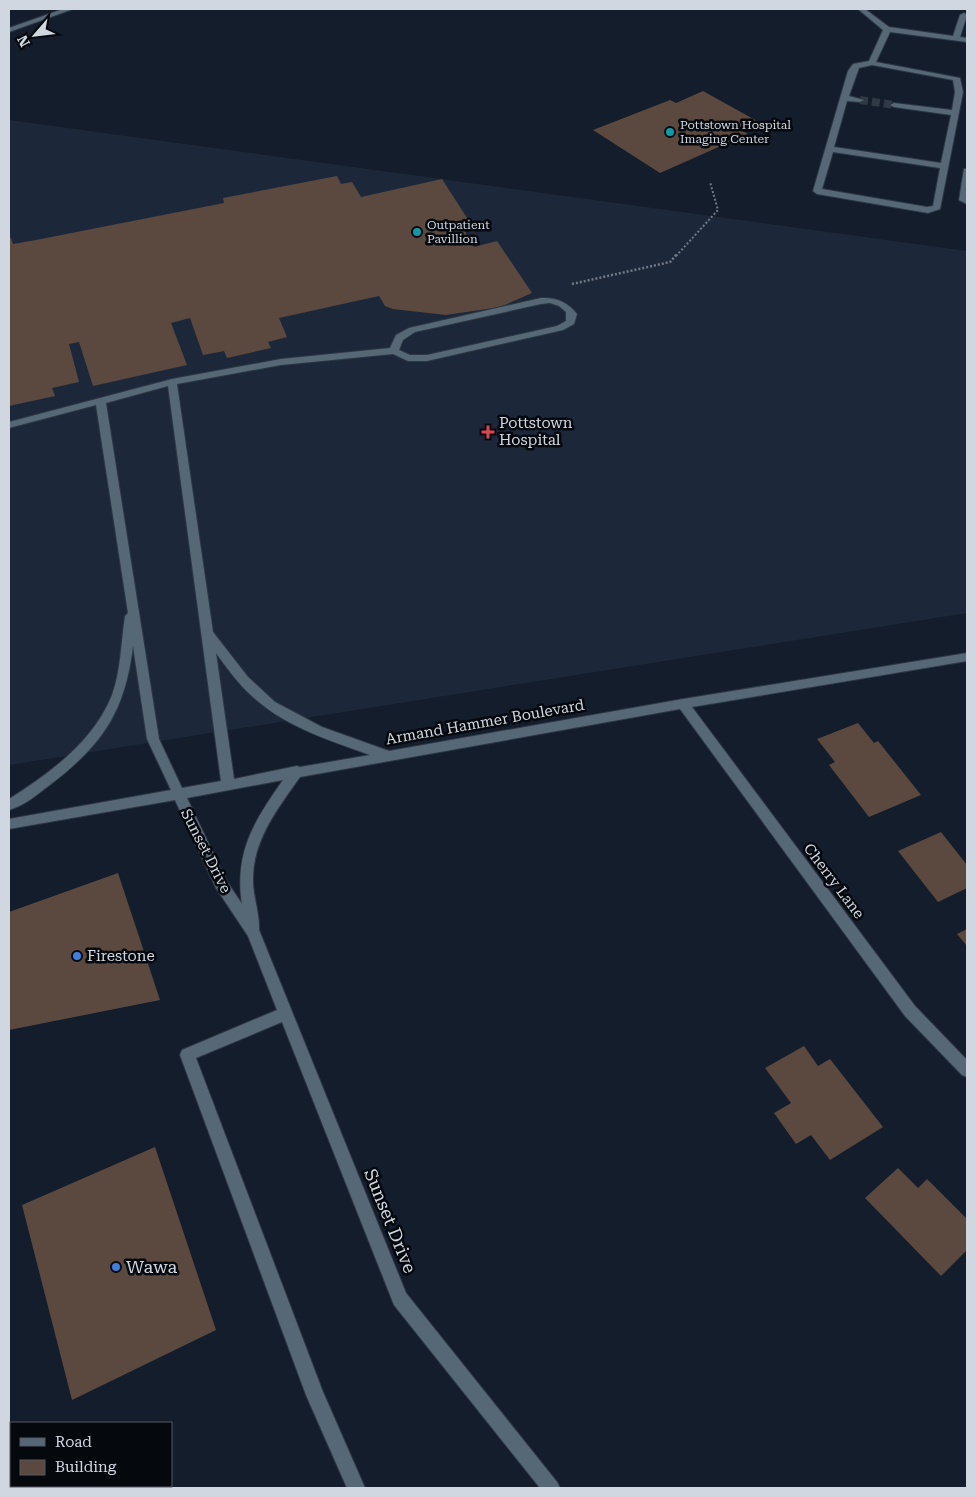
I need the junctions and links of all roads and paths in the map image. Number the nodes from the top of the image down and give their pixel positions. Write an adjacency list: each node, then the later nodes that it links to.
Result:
1 (69, 9): 5 (street)
2 (861, 9): 4 (street)
3 (964, 13): 6 (street)
4 (887, 29): 6 (street); 8 (street)
5 (9, 30)
6 (956, 38): 7 (street)
7 (967, 40)
8 (872, 63): 9 (street); 12 (street)
9 (844, 98): 10 (street); 13 (street)
10 (860, 100)
11 (894, 105): 12 (street)
12 (955, 114): 14 (street)
13 (830, 149): 14 (street); 14 (street)
14 (945, 166)
15 (967, 171): 17 (street)
16 (710, 182): 18 (path)
17 (967, 200)
18 (567, 286)
19 (394, 350): 19 (street); 20 (street)
20 (172, 382): 21 (street); 24 (street)
21 (101, 403): 22 (street); 23 (street, Sunset Drive)
22 (9, 425)
23 (133, 606): 30 (street, Sunset Drive); 31 (street)
24 (207, 633): 27 (street); 29 (street)
25 (967, 656): 26 (street, Armand Hammer Boulevard)
26 (683, 704): 27 (street, Armand Hammer Boulevard); 35 (street, Cherry Lane)
27 (387, 756): 28 (street, Armand Hammer Boulevard)
28 (297, 772): 29 (street, Armand Hammer Boulevard); 33 (street, Sunset Drive)
29 (228, 784): 30 (street, Armand Hammer Boulevard)
30 (177, 793): 32 (street, Armand Hammer Boulevard); 33 (street, Sunset Drive)
31 (9, 805)
32 (9, 824)
33 (254, 933): 34 (street, Sunset Drive)
34 (286, 1013): 36 (street); 37 (street, Sunset Drive)
35 (967, 1070)
36 (356, 1488)
37 (551, 1488)

